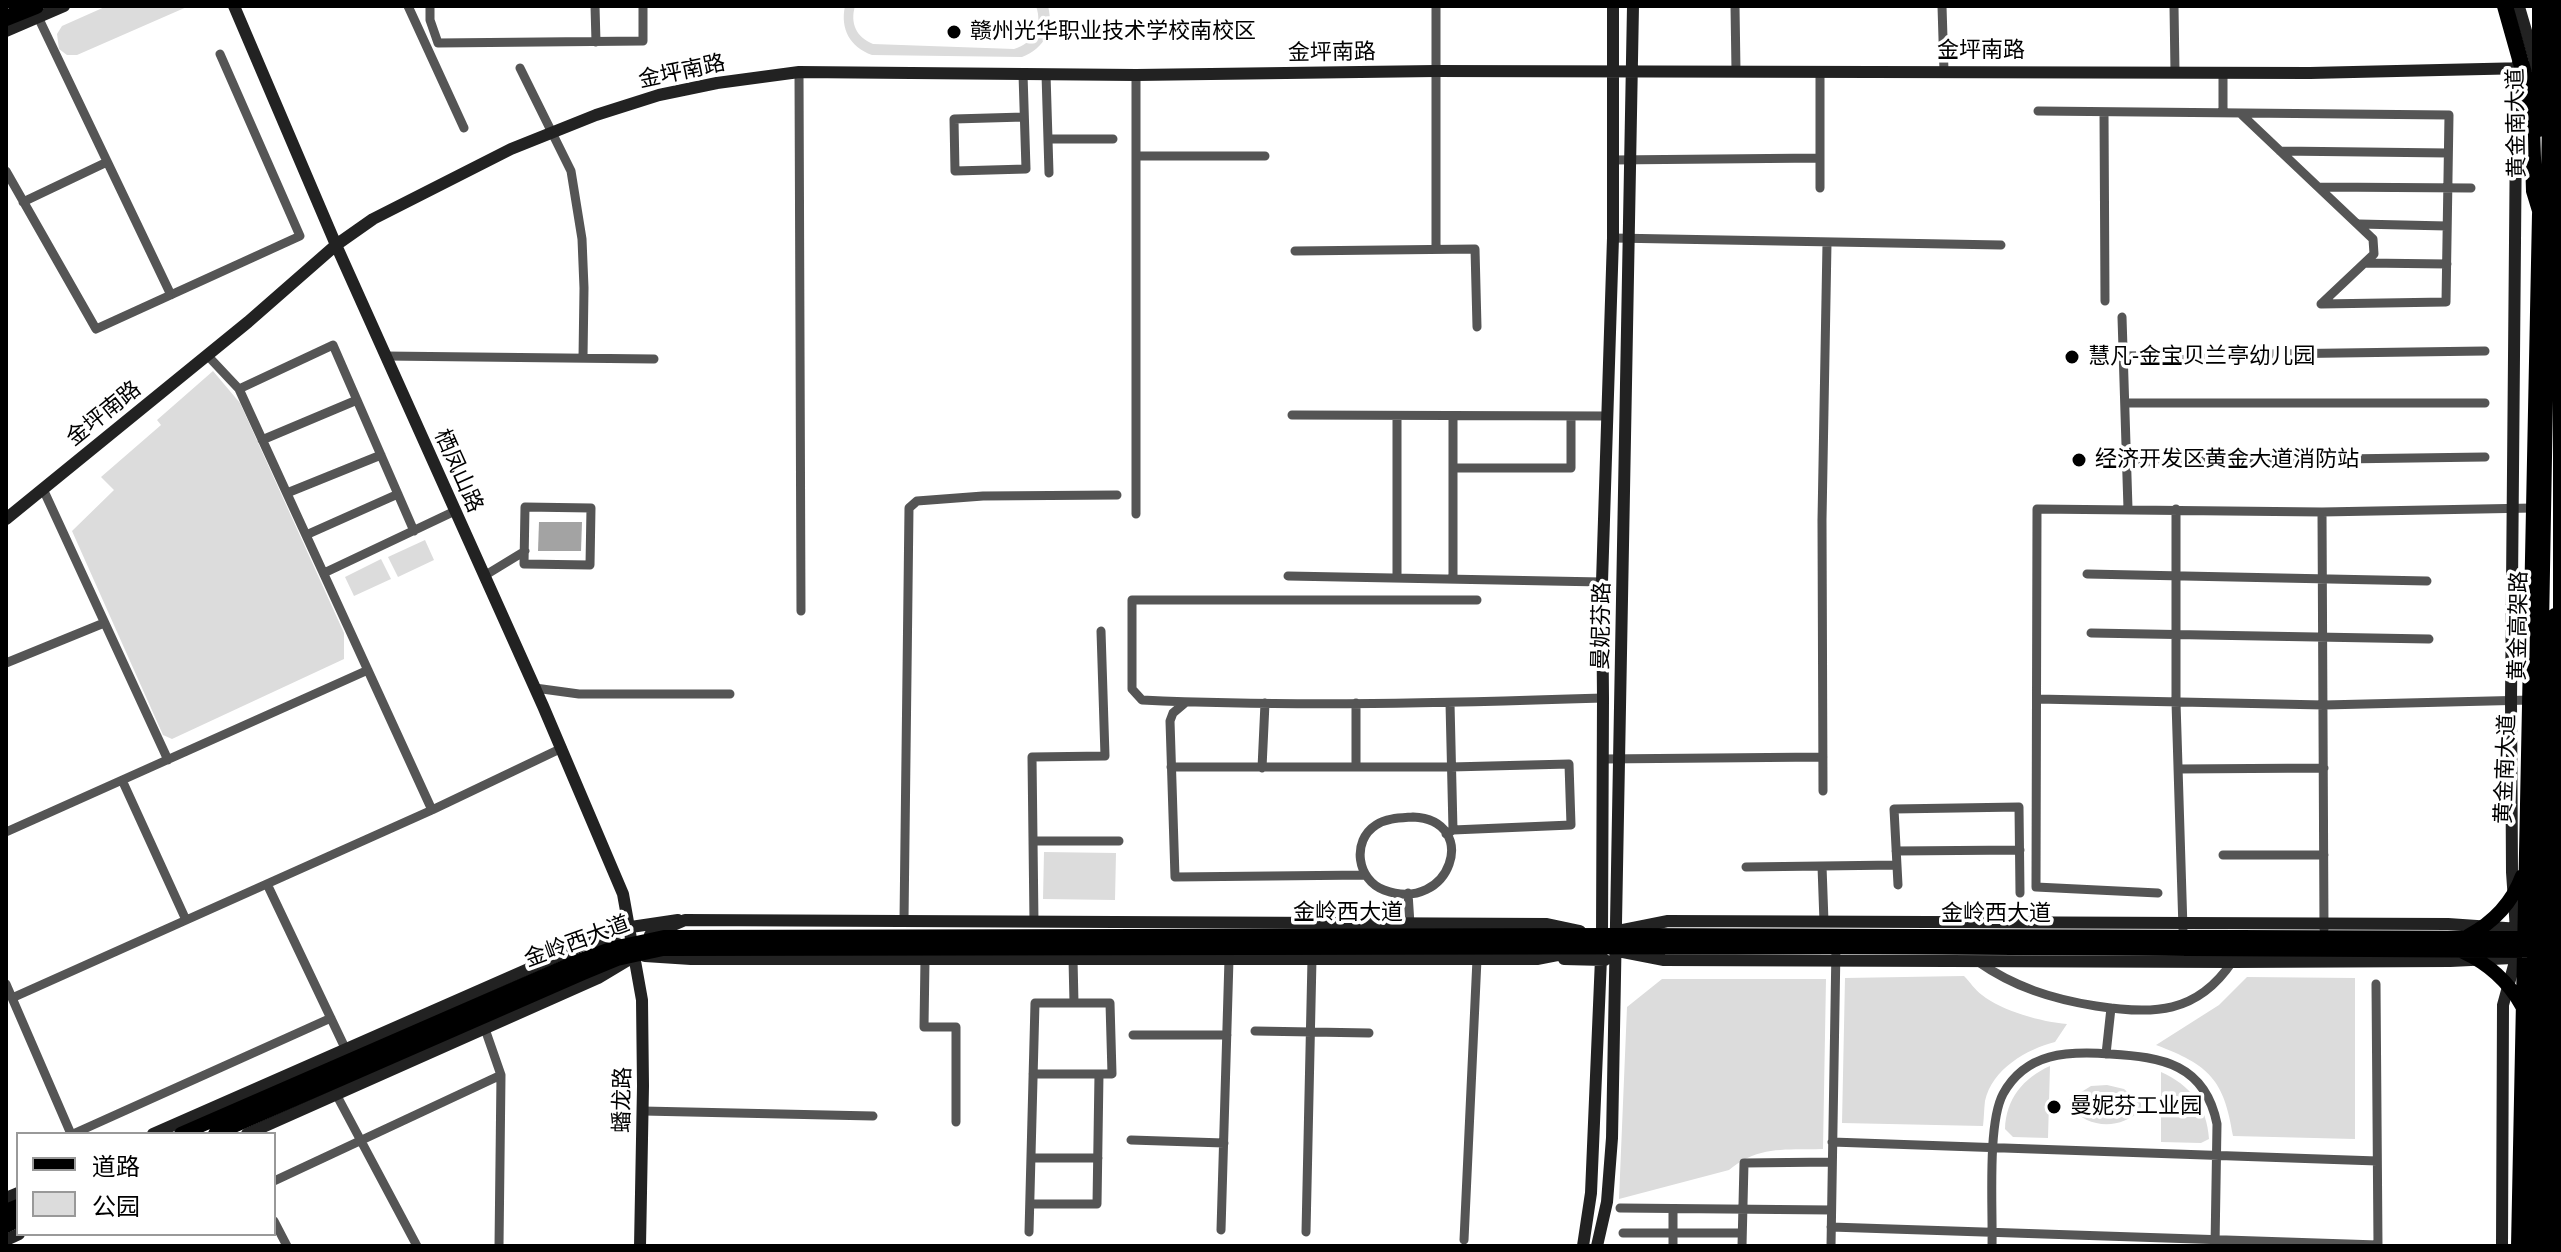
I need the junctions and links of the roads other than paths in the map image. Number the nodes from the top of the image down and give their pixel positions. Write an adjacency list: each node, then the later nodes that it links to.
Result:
1 (18, 6): 18 (main road)
2 (64, 6): 19 (street)
3 (234, 6): 71 (street, 栖凤山路)
4 (408, 6): 46 (street)
5 (430, 6): 22 (street)
6 (595, 6): 22 (street)
7 (643, 6): 22 (street)
8 (1436, 6): 28 (street)
9 (1613, 6): 29 (street, 曼妮芬路)
10 (1633, 6): 30 (street, 曼妮芬路)
11 (1735, 6): 31 (street)
12 (1942, 6): 33 (street)
13 (2174, 6): 35 (street)
14 (2505, 6): 70 (highway)
15 (2519, 6): 25 (street); 26 (street)
16 (2539, 6): 26 (main road, 黄金南大道)
17 (2552, 6): 70 (highway, 黄金高架路)
18 (6, 11)
19 (37, 12): 20 (highway); 21 (street); 57 (street)
20 (6, 18)
21 (6, 31)
22 (596, 42)
23 (220, 54): 77 (street)
24 (520, 68): 47 (street)
25 (2517, 68): 26 (street, 金坪南路); 36 (street, 金坪南路); 45 (street)
26 (2537, 68): 27 (street, 金坪南路); 45 (street); 106 (main road, 黄金南大道)
27 (2555, 68)
28 (1435, 71): 29 (street, 金坪南路); 39 (street, 金坪南路); 73 (street)
29 (1614, 71): 30 (street, 金坪南路); 55 (street, 曼妮芬路)
30 (1632, 71): 31 (street, 金坪南路); 56 (street, 曼妮芬路)
31 (1736, 71): 32 (street, 金坪南路)
32 (1820, 71): 33 (street, 金坪南路); 54 (street)
33 (1944, 71): 35 (street, 金坪南路)
34 (799, 72): 37 (street, 金坪南路); 47 (street, 金坪南路); 127 (street)
35 (2175, 72): 36 (street, 金坪南路)
36 (2223, 73): 42 (street)
37 (1023, 74): 38 (street, 金坪南路); 44 (street)
38 (1046, 74): 39 (street, 金坪南路); 48 (street)
39 (1136, 75): 52 (street)
40 (2038, 111): 41 (street)
41 (2104, 112): 42 (street); 78 (street)
42 (2223, 113): 43 (street)
43 (2240, 113): 50 (street); 51 (street)
44 (1024, 117): 44 (street)
45 (2516, 127): 105 (street)
46 (464, 128)
47 (552, 132): 71 (street, 金坪南路); 85 (street)
48 (1048, 139): 49 (street); 59 (street)
49 (1113, 139)
50 (2280, 151): 51 (street); 60 (street)
51 (2448, 153): 62 (street)
52 (1136, 156): 53 (street); 111 (street)
53 (1265, 156)
54 (1820, 158): 56 (street); 61 (street)
55 (1613, 160): 56 (street); 67 (street, 曼妮芬路)
56 (1630, 160): 68 (street, 曼妮芬路)
57 (107, 162): 64 (street); 77 (street)
58 (6, 171): 64 (street)
59 (1049, 173)
60 (2319, 187): 62 (street); 65 (street)
61 (1820, 188)
62 (2448, 188): 63 (street); 66 (street)
63 (2471, 188)
64 (23, 202): 77 (street)
65 (2359, 224): 66 (street); 75 (street)
66 (2447, 226): 76 (street)
67 (1613, 238): 68 (street); 95 (street, 曼妮芬路)
68 (1629, 238): 69 (street); 151 (street, 曼妮芬路)
69 (1827, 243): 72 (street); 150 (street)
70 (2550, 244): 285 (highway, 黄金高架路)
71 (336, 245): 82 (street, 金坪南路); 83 (street, 栖凤山路)
72 (2001, 245)
73 (1436, 249): 74 (street); 80 (street)
74 (1295, 251)
75 (2366, 263): 76 (street); 76 (street)
76 (2447, 264)
77 (171, 295)
78 (2105, 301)
79 (2122, 317): 84 (street)
80 (1477, 327)
81 (2485, 351): 84 (street)
82 (207, 355): 87 (street); 101 (street, 金坪南路)
83 (385, 356): 85 (street); 109 (street, 栖凤山路)
84 (2123, 356): 89 (street)
85 (583, 358): 86 (street)
86 (654, 359)
87 (239, 389): 88 (street); 96 (street)
88 (357, 400): 96 (street); 97 (street)
89 (2125, 403): 90 (street); 99 (street)
90 (2485, 403)
91 (1292, 415): 92 (street)
92 (1397, 416): 93 (street); 121 (street)
93 (1453, 416): 94 (street); 100 (street)
94 (1571, 416): 95 (street); 100 (street)
95 (1607, 416): 125 (street, 曼妮芬路)
96 (262, 440): 102 (street)
97 (381, 455): 102 (street); 103 (street)
98 (2485, 457): 99 (street)
99 (2126, 462): 107 (street)
100 (1453, 468): 122 (street)
101 (43, 489): 112 (street, 金坪南路); 129 (street)
102 (287, 493): 114 (street)
103 (398, 494): 113 (street); 114 (street)
104 (1117, 495): 184 (street)
105 (2514, 508): 106 (street); 110 (street); 141 (street)
106 (2533, 508): 142 (main road, 黄金南大道)
107 (2128, 509): 108 (street); 140 (street)
108 (2176, 509): 110 (street); 120 (street)
109 (455, 511): 113 (street); 118 (street, 栖凤山路)
110 (2322, 512): 123 (street)
111 (1136, 514)
112 (6, 519)
113 (414, 531): 116 (street)
114 (306, 535): 116 (street)
115 (525, 551): 115 (street); 118 (street)
116 (324, 573): 136 (street)
117 (2087, 574): 120 (street)
118 (484, 576): 137 (street, 栖凤山路)
119 (1288, 576): 121 (street)
120 (2176, 576): 123 (street); 132 (street)
121 (1397, 578): 122 (street)
122 (1453, 579): 125 (street)
123 (2322, 579): 124 (street); 133 (street)
124 (2427, 581)
125 (1602, 582): 139 (street, 曼妮芬路)
126 (1477, 600): 143 (street)
127 (801, 611)
128 (2555, 616): 286 (highway, 黄金高架路)
129 (104, 623): 135 (street); 153 (street)
130 (1101, 631): 165 (street)
131 (2091, 633): 132 (street)
132 (2176, 634): 133 (street); 144 (street)
133 (2323, 637): 134 (street); 148 (street)
134 (2429, 639)
135 (6, 663)
136 (368, 670): 153 (street); 162 (street)
137 (535, 688): 138 (street); 149 (street, 栖凤山路)
138 (730, 694)
139 (1603, 698): 147 (street); 152 (street, 曼妮芬路)
140 (2037, 699): 144 (street); 180 (street)
141 (2511, 700): 142 (street); 148 (street); 181 (street)
142 (2531, 700): 171 (main road, 黄金南大道)
143 (1186, 702): 145 (street); 155 (street)
144 (2176, 702): 148 (street); 159 (street)
145 (1265, 703): 146 (street); 157 (street)
146 (1356, 703): 147 (street); 154 (street)
147 (1450, 703): 156 (street)
148 (2324, 705): 158 (street)
149 (562, 748): 162 (street); 188 (street, 栖凤山路)
150 (1823, 757): 151 (street); 161 (street)
151 (1619, 758): 152 (street); 195 (street, 曼妮芬路)
152 (1603, 759): 195 (street, 曼妮芬路)
153 (168, 760): 160 (street)
154 (1356, 766): 156 (street); 157 (street)
155 (1171, 767): 157 (street); 175 (street)
156 (1451, 767): 164 (street); 164 (street)
157 (1262, 768)
158 (2324, 768): 159 (street); 170 (street)
159 (2178, 769): 190 (street)
160 (122, 780): 163 (street); 182 (street)
161 (1823, 791)
162 (432, 810): 176 (street)
163 (6, 832)
164 (1450, 832): 175 (street); 178 (street)
165 (1033, 841): 166 (street); 185 (street)
166 (1119, 841)
167 (2020, 850): 168 (street); 168 (street); 179 (street)
168 (1896, 851): 172 (street)
169 (2223, 855): 170 (street)
170 (2324, 855): 191 (street)
171 (2525, 864): 181 (main road); 196 (main road, 黄金南大道)
172 (1897, 865): 173 (street); 177 (street)
173 (1822, 866): 174 (street); 186 (street)
174 (1746, 867)
175 (1366, 875): 178 (street)
176 (267, 884): 182 (street); 220 (street)
177 (1898, 885)
178 (1408, 893): 187 (street)
179 (2020, 893)
180 (2158, 893)
181 (2514, 894): 189 (main road); 196 (street)
182 (186, 920): 216 (street)
183 (685, 920): 184 (street); 188 (street); 201 (street)
184 (904, 921): 185 (street)
185 (1034, 922): 187 (street)
186 (1824, 922): 190 (street); 195 (street)
187 (1410, 924): 195 (street)
188 (630, 927): 197 (street); 201 (street, 栖凤山路)
189 (2483, 927): 191 (street); 193 (main road); 196 (street)
190 (2183, 930): 191 (main road, 金岭西大道); 195 (main road, 金岭西大道)
191 (2324, 930): 193 (main road, 金岭西大道)
192 (2555, 931): 196 (street)
193 (2467, 937): 196 (main road, 金岭西大道)
194 (2555, 938): 196 (main road, 金岭西大道)
195 (1610, 941): 200 (main road, 金岭西大道); 200 (street); 201 (main road, 金岭西大道); 207 (street); 276 (street, 曼妮芬路); 277 (street, 曼妮芬路)
196 (2520, 944): 198 (main road, 金岭西大道); 199 (main road, 金岭西大道); 202 (street); 208 (street); 214 (street); 218 (main road, 黄金南大道)
197 (583, 945): 201 (street); 227 (street)
198 (2455, 949): 200 (main road, 金岭西大道); 208 (main road)
199 (2555, 951)
200 (1836, 954): 209 (street); 244 (street)
201 (635, 955): 203 (street); 221 (street); 233 (street, 蟠龙路); 239 (main road, 金岭西大道); 240 (main road, 金岭西大道)
202 (2555, 957)
203 (925, 959): 204 (street); 235 (street)
204 (1073, 959): 205 (street); 217 (street)
205 (1229, 959): 206 (street); 226 (street)
206 (1312, 959): 207 (street); 223 (street)
207 (1477, 959): 270 (street)
208 (2478, 959): 210 (street); 214 (main road)
209 (1977, 961): 210 (street); 219 (street)
210 (2232, 962): 219 (street)
211 (2555, 969): 215 (main road)
212 (6, 984): 216 (street)
213 (2376, 984): 252 (street)
214 (2508, 985): 218 (main road); 283 (street)
215 (2555, 989)
216 (12, 998): 236 (street)
217 (1074, 1003): 229 (street); 230 (street)
218 (2522, 1006): 248 (main road, 黄金南大道)
219 (2111, 1008): 228 (street)
220 (331, 1018): 227 (street); 237 (street)
221 (485, 1029): 231 (street); 232 (street)
222 (1255, 1031): 223 (street)
223 (1310, 1032): 224 (street); 264 (street)
224 (1369, 1033)
225 (1133, 1035): 226 (street)
226 (1227, 1035): 245 (street)
227 (346, 1050): 238 (street)
228 (2106, 1054): 246 (street); 249 (street)
229 (1033, 1074): 230 (street); 250 (street)
230 (1099, 1074): 251 (street)
231 (501, 1075): 242 (street); 274 (street)
232 (336, 1094): 241 (street); 242 (street)
233 (643, 1111): 234 (street); 275 (street, 蟠龙路)
234 (873, 1116)
235 (956, 1122)
236 (71, 1132)
237 (76, 1132)
238 (158, 1132)
239 (186, 1132)
240 (220, 1132)
241 (251, 1132)
242 (361, 1140): 254 (street); 273 (street)
243 (1131, 1140): 245 (street)
244 (1832, 1142): 246 (street); 253 (street)
245 (1224, 1143): 262 (street)
246 (1994, 1148): 249 (street); 265 (street)
247 (2555, 1153): 248 (main road)
248 (2521, 1154): 284 (main road, 黄金南大道)
249 (2217, 1155): 252 (street); 271 (street)
250 (1031, 1158): 251 (street); 255 (street)
251 (1098, 1158): 255 (street)
252 (2377, 1161): 282 (street)
253 (1832, 1162): 258 (street); 259 (street)
254 (276, 1180)
255 (1030, 1204): 263 (street)
256 (1620, 1208): 257 (street)
257 (1673, 1209): 258 (street); 267 (street)
258 (1742, 1210): 259 (street); 268 (street)
259 (1831, 1210): 261 (street)
260 (276, 1225): 272 (street)
261 (1831, 1227): 265 (street); 280 (street)
262 (1221, 1230)
263 (1029, 1232)
264 (1306, 1232)
265 (1993, 1232): 271 (street); 281 (street)
266 (1623, 1233): 267 (street)
267 (1673, 1233): 268 (street); 278 (street)
268 (1742, 1233): 279 (street)
269 (2555, 1238): 287 (main road)
270 (1464, 1240)
271 (2215, 1243): 282 (street)
272 (287, 1246)
273 (417, 1246)
274 (499, 1246)
275 (640, 1246)
276 (1583, 1246)
277 (1597, 1246)
278 (1673, 1246)
279 (1742, 1246)
280 (1831, 1246)
281 (1992, 1246)
282 (2378, 1246)
283 (2502, 1246)
284 (2518, 1246)
285 (2530, 1246)
286 (2545, 1246)
287 (2555, 1246)

